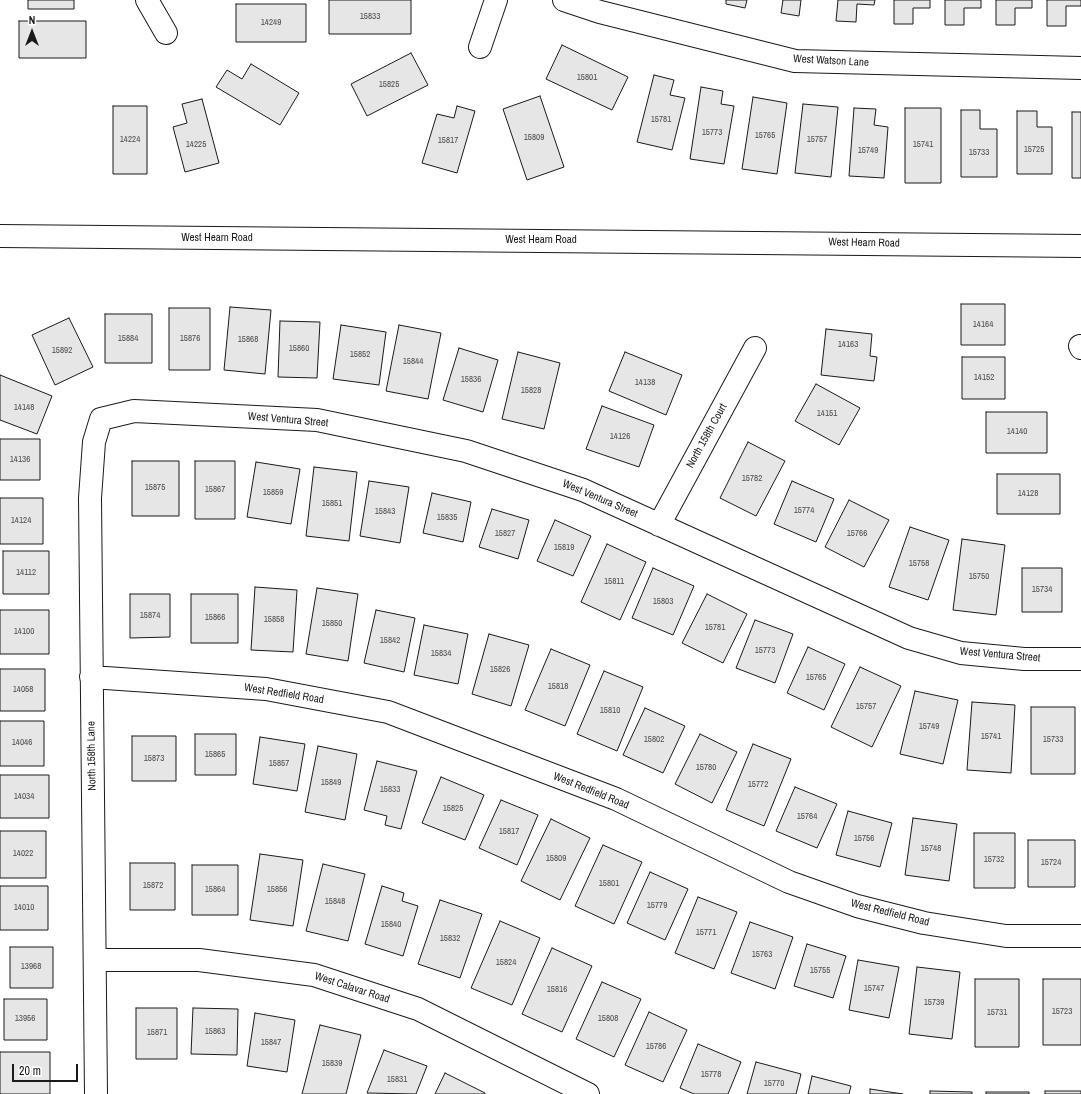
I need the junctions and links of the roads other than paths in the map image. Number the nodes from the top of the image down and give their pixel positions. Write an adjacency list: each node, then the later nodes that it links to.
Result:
1 (147, 0): 4 (street)
2 (496, 0): 5 (street)
3 (564, 0): 6 (street, West Watson Lane)
4 (166, 33)
5 (480, 47)
6 (1081, 68)
7 (0, 236): 8 (street, West Hearn Road)
8 (1081, 246)
9 (755, 348): 11 (street, North 158th Court)
10 (101, 419): 11 (street, West Ventura Street); 13 (street, North 158th Lane)
11 (659, 524): 12 (street, West Ventura Street)
12 (1081, 659)
13 (91, 677): 14 (street, West Redfield Road); 15 (street, North 158th Lane)
14 (1081, 936)
15 (95, 960): 16 (street, North 158th Lane); 17 (street, West Calavar Road)
16 (96, 1094)
17 (588, 1094)

